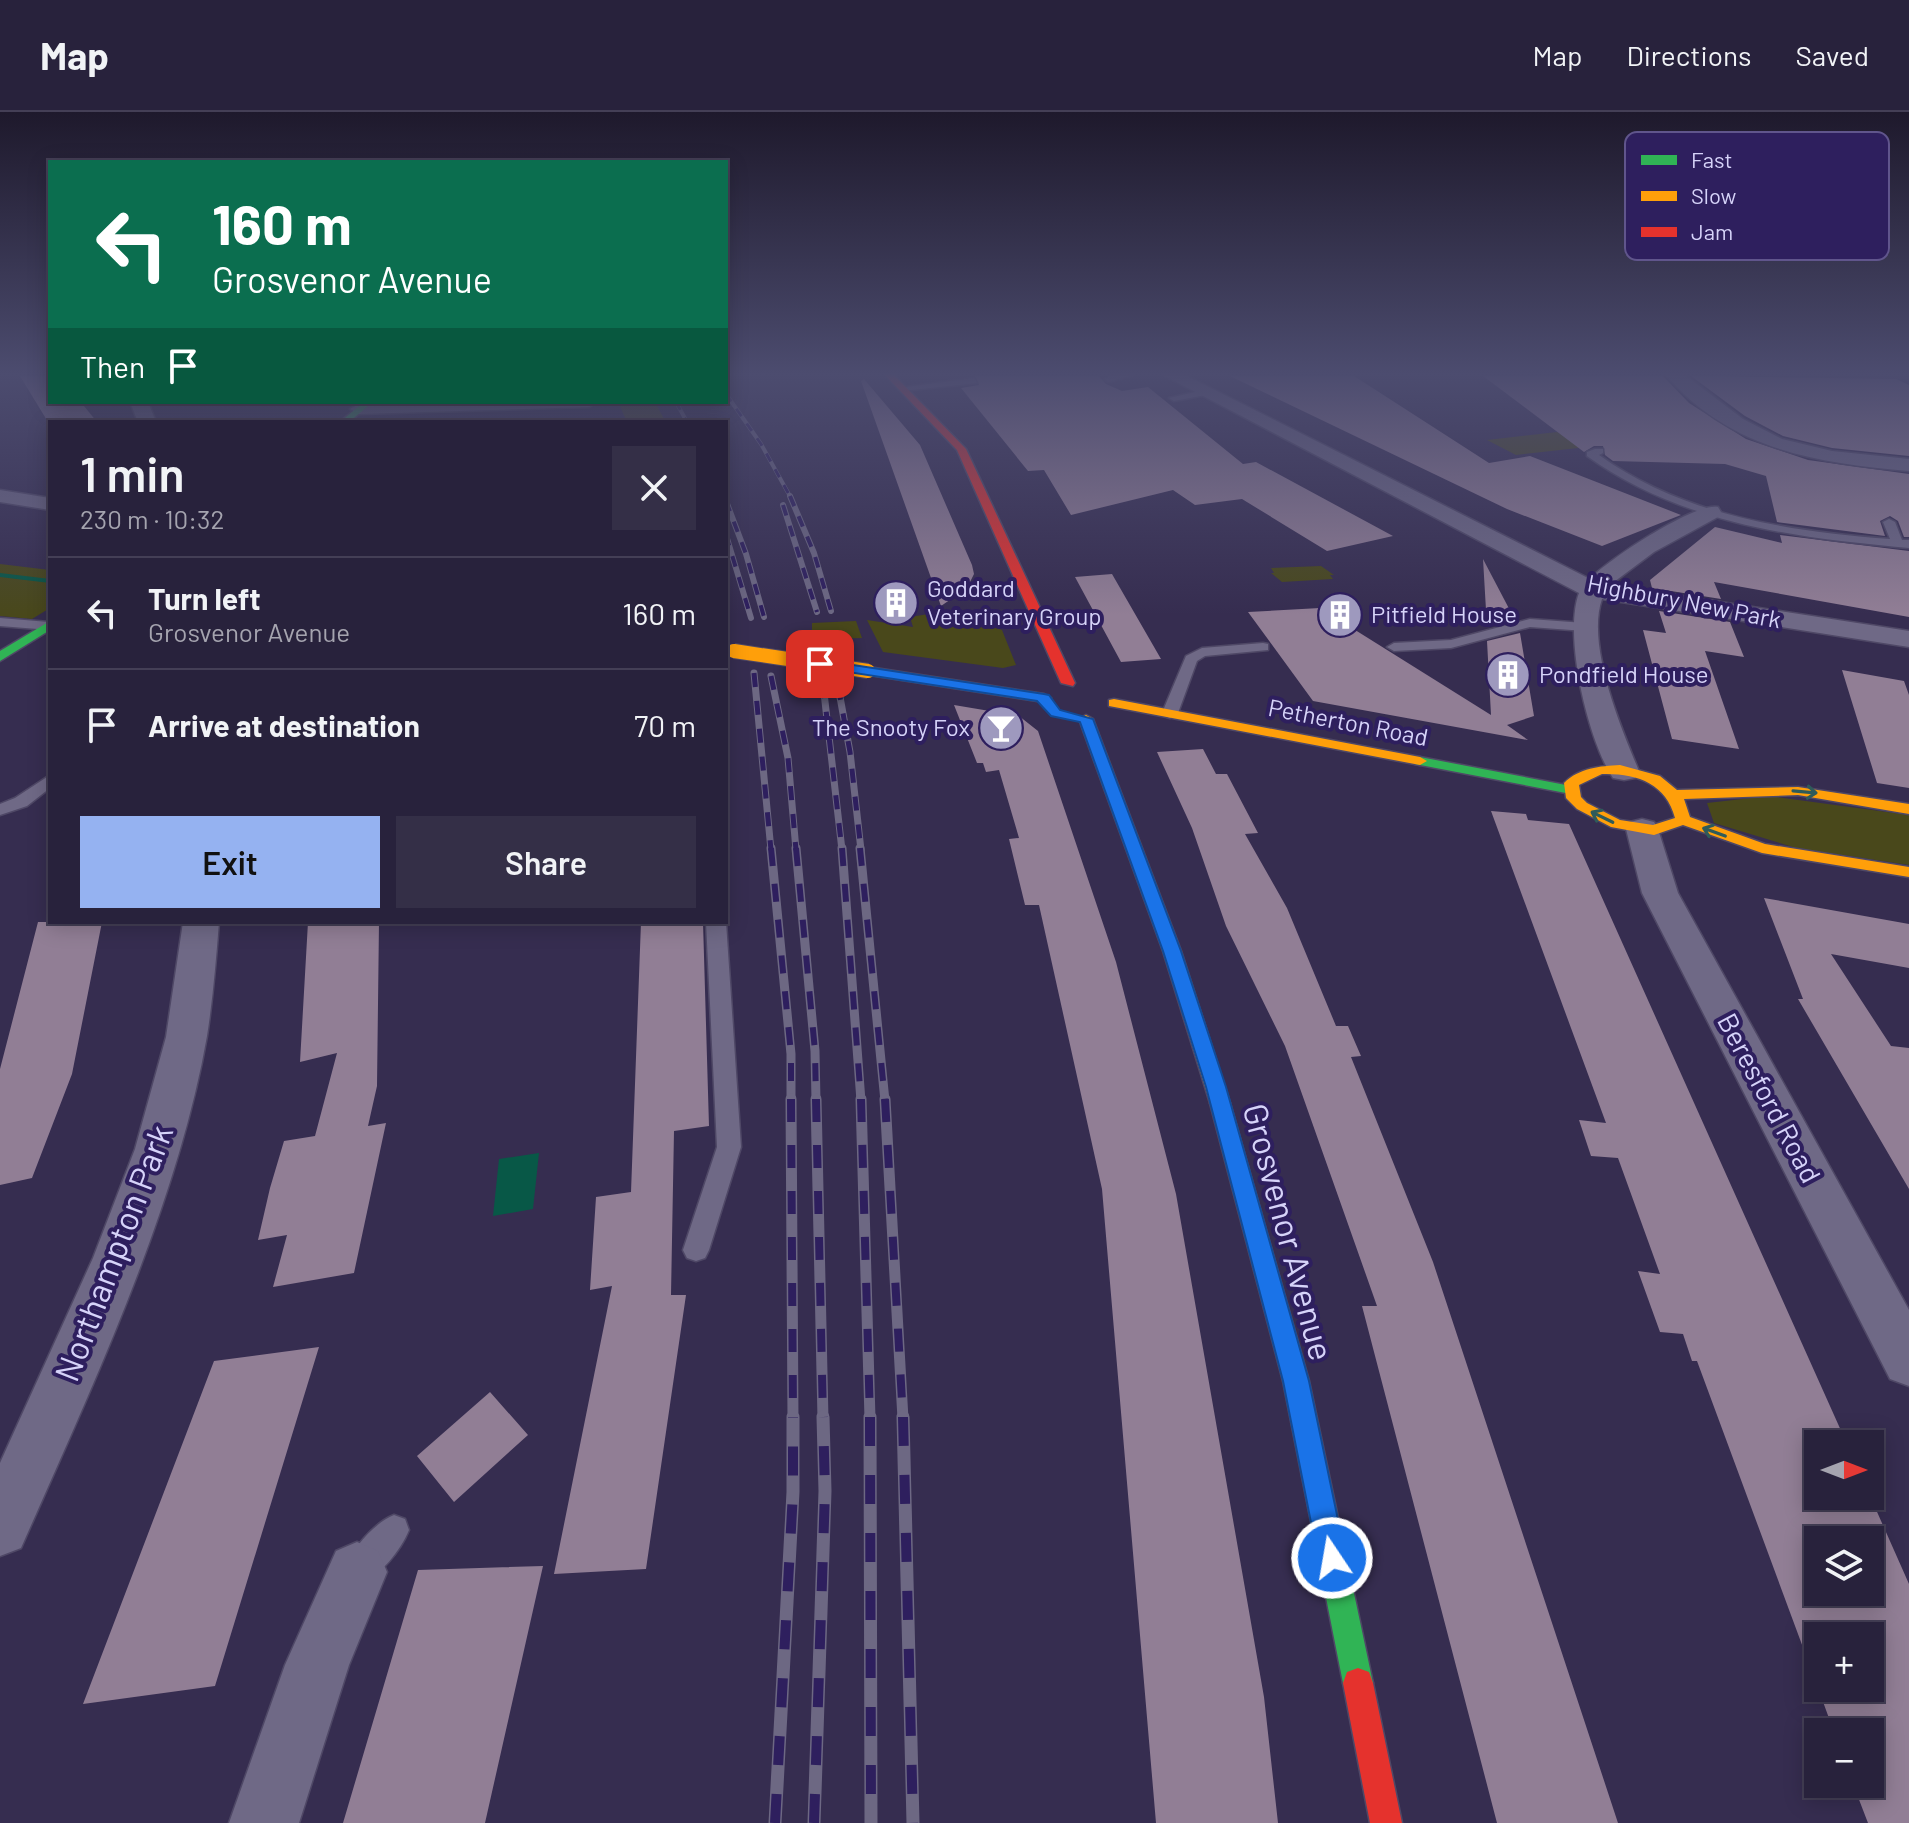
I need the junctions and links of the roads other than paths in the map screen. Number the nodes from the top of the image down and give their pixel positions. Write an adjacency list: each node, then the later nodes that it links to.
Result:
1 (964, 455): 23 (street)
2 (1330, 455): 11 (street, Highbury New Park)
3 (1592, 455): 8 (lane)
4 (1826, 455): 5 (street)
5 (1909, 465)
6 (0, 496): 7 (street)
7 (48, 504)
8 (1710, 512): 10 (lane); 11 (street)
9 (1889, 522): 10 (lane)
10 (1904, 544)
11 (1592, 590): 13 (street); 17 (street, Highbury New Park)
12 (0, 622): 14 (lane)
13 (1585, 627): 19 (lane); 28 (street)
14 (48, 630)
15 (48, 631): 21 (street)
16 (48, 632): 22 (street)
17 (1909, 639)
18 (1263, 647): 26 (lane)
19 (1394, 647)
20 (728, 650): 24 (street, bridge)
21 (0, 657)
22 (0, 673)
23 (1068, 683): 24 (street); 25 (street)
24 (1044, 698): 27 (street)
25 (1114, 703): 26 (street, Petherton Road); 27 (street)
26 (1170, 713): 30 (street, Petherton Road)
27 (1086, 719): 44 (street, Grosvenor Avenue)
28 (1624, 771): 30 (street); 31 (street)
29 (48, 782): 33 (lane)
30 (1571, 790): 35 (street, one-way to 30)
31 (1677, 795): 32 (street, one-way to 32); 34 (street)
32 (1909, 809)
33 (0, 810)
34 (1683, 820): 35 (street); 36 (street, one-way to 34)
35 (1642, 829): 40 (street, Beresford Road)
36 (1909, 872)
37 (201, 924): 41 (street, Northampton Park)
38 (716, 924): 39 (lane)
39 (696, 1250)
40 (1909, 1361)
41 (0, 1527)
42 (376, 1551): 43 (street)
43 (264, 1823)
44 (1386, 1823)

